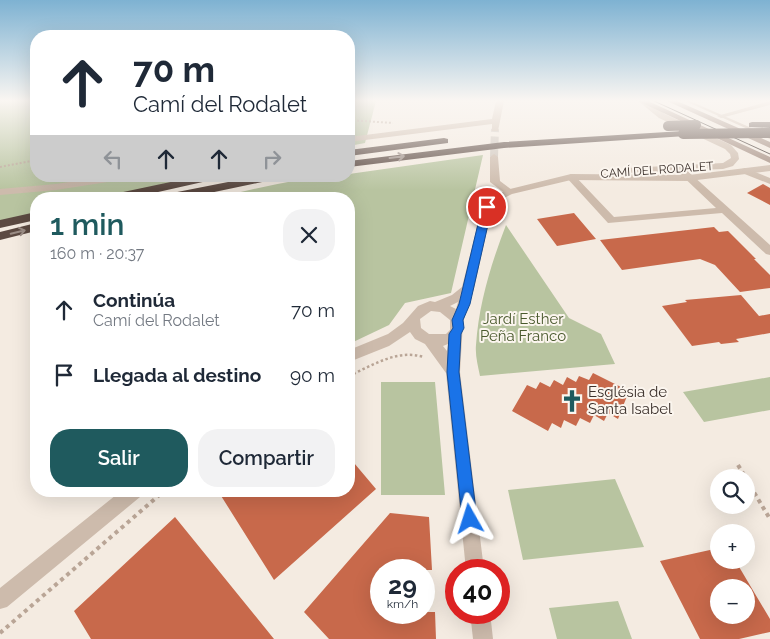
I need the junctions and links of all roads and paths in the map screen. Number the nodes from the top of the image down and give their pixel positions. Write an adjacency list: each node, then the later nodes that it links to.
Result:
1 (420, 131): 6 (street)
2 (693, 131): 20 (street, CAMÍ DEL RODALET)
3 (705, 131): 17 (main road)
4 (739, 131): 13 (main road)
5 (754, 131): 10 (lane)
6 (405, 132): 11 (street)
7 (520, 133): 9 (highway)
8 (770, 133): 18 (highway, one-way to 8, bridge)
9 (475, 138)
10 (770, 138)
11 (355, 139)
12 (458, 140): 14 (highway)
13 (770, 146)
14 (355, 152)
15 (494, 157): 32 (street)
16 (30, 161): 19 (path)
17 (770, 162): 21 (street, CAMÍ DEL RODALET)
18 (355, 163)
19 (0, 167)
20 (680, 169): 22 (street, CAMÍ DEL RODALET); 24 (street)
21 (745, 171): 24 (street, CAMÍ DEL RODALET); 25 (street)
22 (584, 176): 23 (street, CAMÍ DEL RODALET); 24 (street, CAMÍ DEL RODALET)
23 (571, 177): 32 (street, CAMÍ DEL RODALET); 33 (street)
24 (689, 178): 33 (street)
25 (770, 181)
26 (88, 182): 29 (street)
27 (188, 182): 30 (highway)
28 (246, 182): 31 (highway)
29 (0, 192)
30 (142, 192)
31 (197, 192)
32 (509, 192): 39 (street, CAMÍ DEL RODALET)
33 (723, 210): 38 (street)
34 (30, 217): 35 (highway)
35 (0, 224)
36 (30, 228): 37 (highway, one-way to 36)
37 (0, 236)
38 (770, 251)
39 (468, 288): 40 (street); 42 (street, CAMÍ DEL RODALET)
40 (438, 306): 41 (street); 42 (street)
41 (414, 319): 44 (street); 45 (street)
42 (458, 320): 43 (street)
43 (455, 334): 45 (street); 48 (street)
44 (393, 339): 45 (street); 46 (street)
45 (427, 339): 48 (street)
46 (355, 354)
47 (427, 358): 49 (path)
48 (453, 372): 56 (street)
49 (355, 373)
50 (738, 465): 51 (path)
51 (740, 469)
52 (755, 493): 55 (path)
53 (127, 497): 57 (street)
54 (157, 497): 59 (path)
55 (770, 519)
56 (474, 559)
57 (0, 600)
58 (481, 624): 60 (street)
59 (0, 633)
60 (483, 639)

